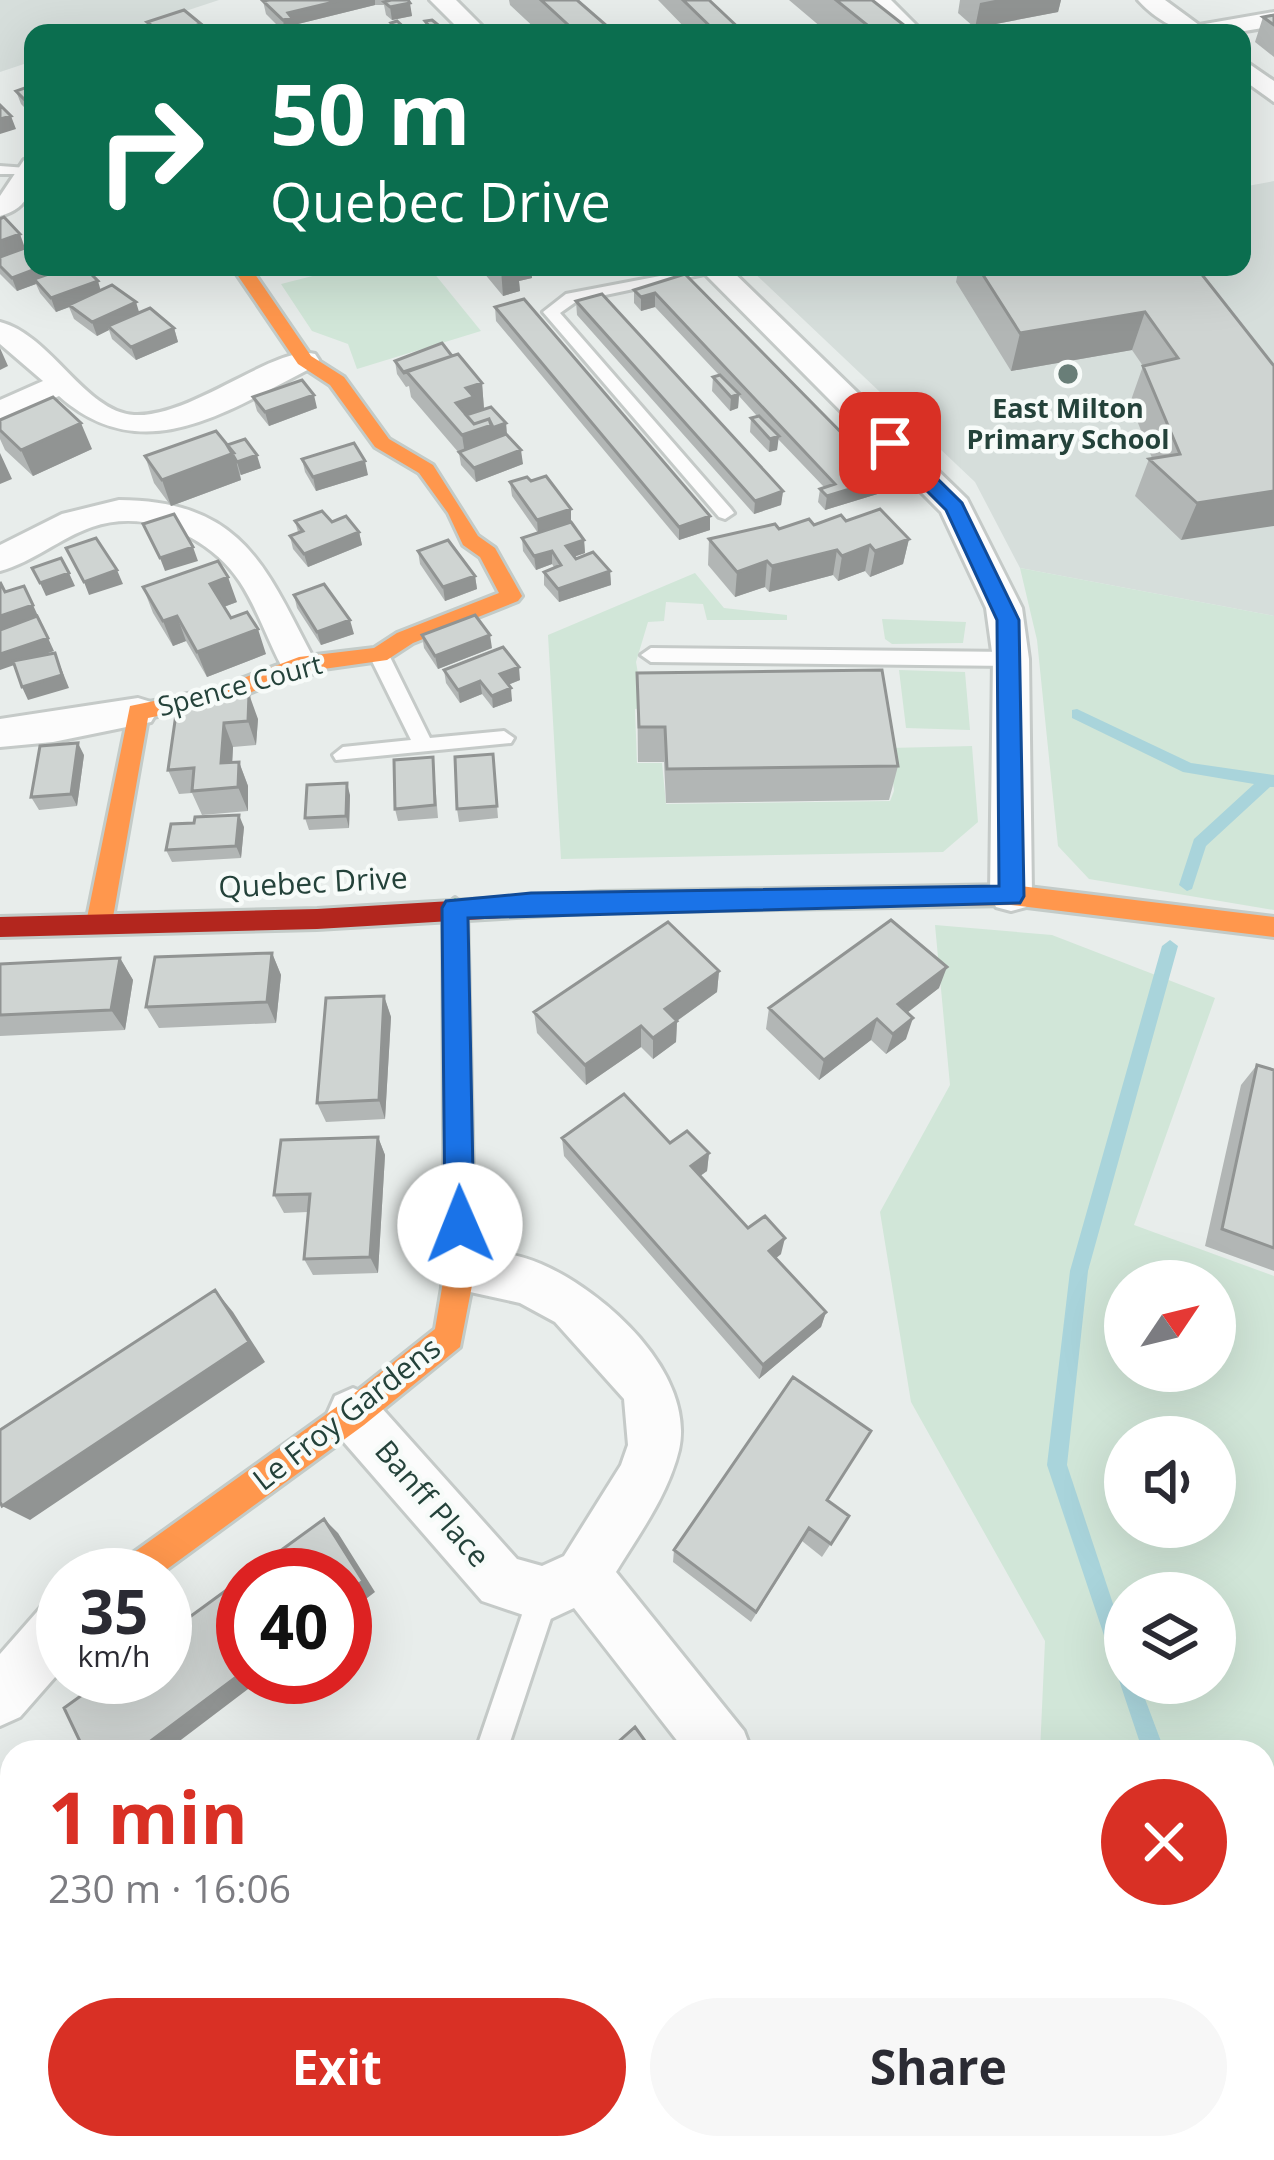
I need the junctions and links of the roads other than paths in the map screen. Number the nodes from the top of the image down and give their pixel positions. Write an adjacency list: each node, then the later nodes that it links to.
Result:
1 (442, 0): 4 (street)
2 (877, 0): 5 (street)
3 (1150, 0): 6 (street)
4 (467, 24)
5 (902, 24)
6 (1182, 24)
7 (1251, 74): 8 (street)
8 (1274, 94)
9 (20, 169): 10 (street)
10 (0, 208)
11 (248, 276): 15 (street)
12 (678, 276): 18 (lane)
13 (721, 276): 22 (street)
14 (0, 331): 16 (street)
15 (304, 360): 16 (street); 20 (street, Spence Court)
16 (65, 382): 17 (street)
17 (0, 412)
18 (725, 513)
19 (0, 560): 23 (street)
20 (380, 655): 23 (street, Spence Court); 27 (lane)
21 (651, 655): 22 (lane)
22 (1011, 659): 29 (street)
23 (299, 665): 24 (street, Spence Court)
24 (138, 712): 25 (street); 31 (street, Spence Court)
25 (0, 733)
26 (504, 738): 27 (lane)
27 (424, 747): 28 (lane)
28 (343, 755)
29 (1011, 896): 30 (street, Quebec Drive); 33 (street, Quebec Drive)
30 (455, 908): 31 (street, Quebec Drive); 34 (street, Le Froy Gardens)
31 (99, 923): 32 (street, Quebec Drive)
32 (0, 927)
33 (1274, 927)
34 (460, 1270): 35 (street, Le Froy Gardens); 37 (street)
35 (353, 1414): 36 (street, Le Froy Gardens); 37 (street, Banff Place)
36 (168, 1548)
37 (564, 1585): 40 (lane); 41 (street, Banff Place)
38 (36, 1655): 39 (street)
39 (0, 1697)
40 (496, 1740)
41 (712, 1740)

